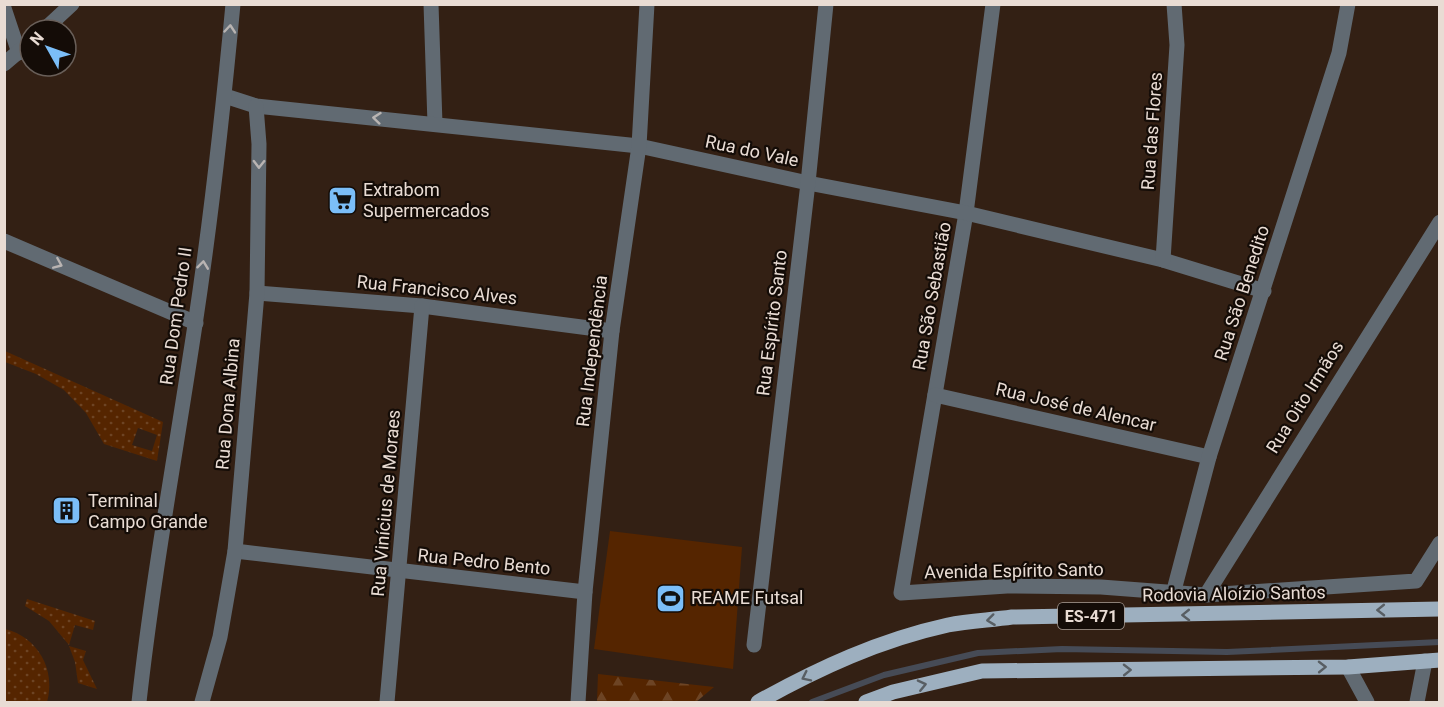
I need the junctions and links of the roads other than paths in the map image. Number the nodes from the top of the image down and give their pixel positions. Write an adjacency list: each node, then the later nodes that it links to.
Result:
1 (72, 4): 10 (street)
2 (233, 4): 14 (street, Rua Dom Pedro II, one-way to 2)
3 (431, 4): 16 (street)
4 (647, 4): 17 (street, Rua Independência)
5 (826, 4): 18 (street, Rua Espírito Santo)
6 (993, 4): 19 (street, Rua São Sebastião)
7 (1174, 4): 22 (street, Rua das Flores)
8 (1348, 4): 23 (street, Rua São Benedito)
9 (4, 8): 11 (street)
10 (57, 18)
11 (18, 36)
12 (18, 53): 13 (street)
13 (4, 64)
14 (225, 96): 15 (street, Rua do Vale); 26 (street, Rua Dom Pedro II, one-way to 14)
15 (256, 106): 16 (street, Rua do Vale, one-way to 15); 24 (street, Rua Dona Albina, one-way to 24)
16 (435, 124): 17 (street, Rua do Vale)
17 (639, 146): 18 (street, Rua do Vale); 27 (street, Rua Independência)
18 (808, 183): 19 (street, Rua do Vale); 38 (street, Rua Espírito Santo)
19 (966, 213): 22 (street, Rua do Vale); 28 (street, Rua São Sebastião)
20 (1440, 222): 36 (street, Rua Oito Irmãos)
21 (4, 242): 26 (street, one-way to 26)
22 (1162, 260): 23 (street, Rua do Vale)
23 (1264, 291): 29 (street, Rua São Benedito)
24 (257, 293): 25 (street, Rua Francisco Alves); 31 (street, Rua Dona Albina)
25 (422, 306): 27 (street, Rua Francisco Alves); 32 (street, Rua Vinícius de Moraes)
26 (195, 323): 41 (street, Rua Dom Pedro II)
27 (612, 331): 33 (street, Rua Independência)
28 (935, 395): 29 (street, Rua José de Alencar); 34 (street, Rua São Sebastião)
29 (1209, 457): 35 (street, Rua São Benedito)
30 (1440, 543): 36 (street, Avenida Espírito Santo)
31 (235, 551): 32 (street, Rua Pedro Bento); 42 (street, Rua Dona Albina)
32 (400, 572): 33 (street, Rua Pedro Bento); 43 (street, Rua Vinícius de Moraes)
33 (585, 592): 44 (street, Rua Independência)
34 (901, 593): 35 (street, Avenida Espírito Santo)
35 (1173, 594): 36 (street, Avenida Espírito Santo)
36 (1206, 595)
37 (1440, 609): 45 (main road, Rodovia Aloízio Santos / ES-471, one-way to 45)
38 (754, 645)
39 (1432, 661): 40 (main road); 48 (street)
40 (1348, 667): 46 (main road, one-way to 40); 47 (street)
41 (139, 702)
42 (202, 702)
43 (387, 702)
44 (578, 702)
45 (758, 702)
46 (866, 702)
47 (1367, 702)
48 (1417, 702)

